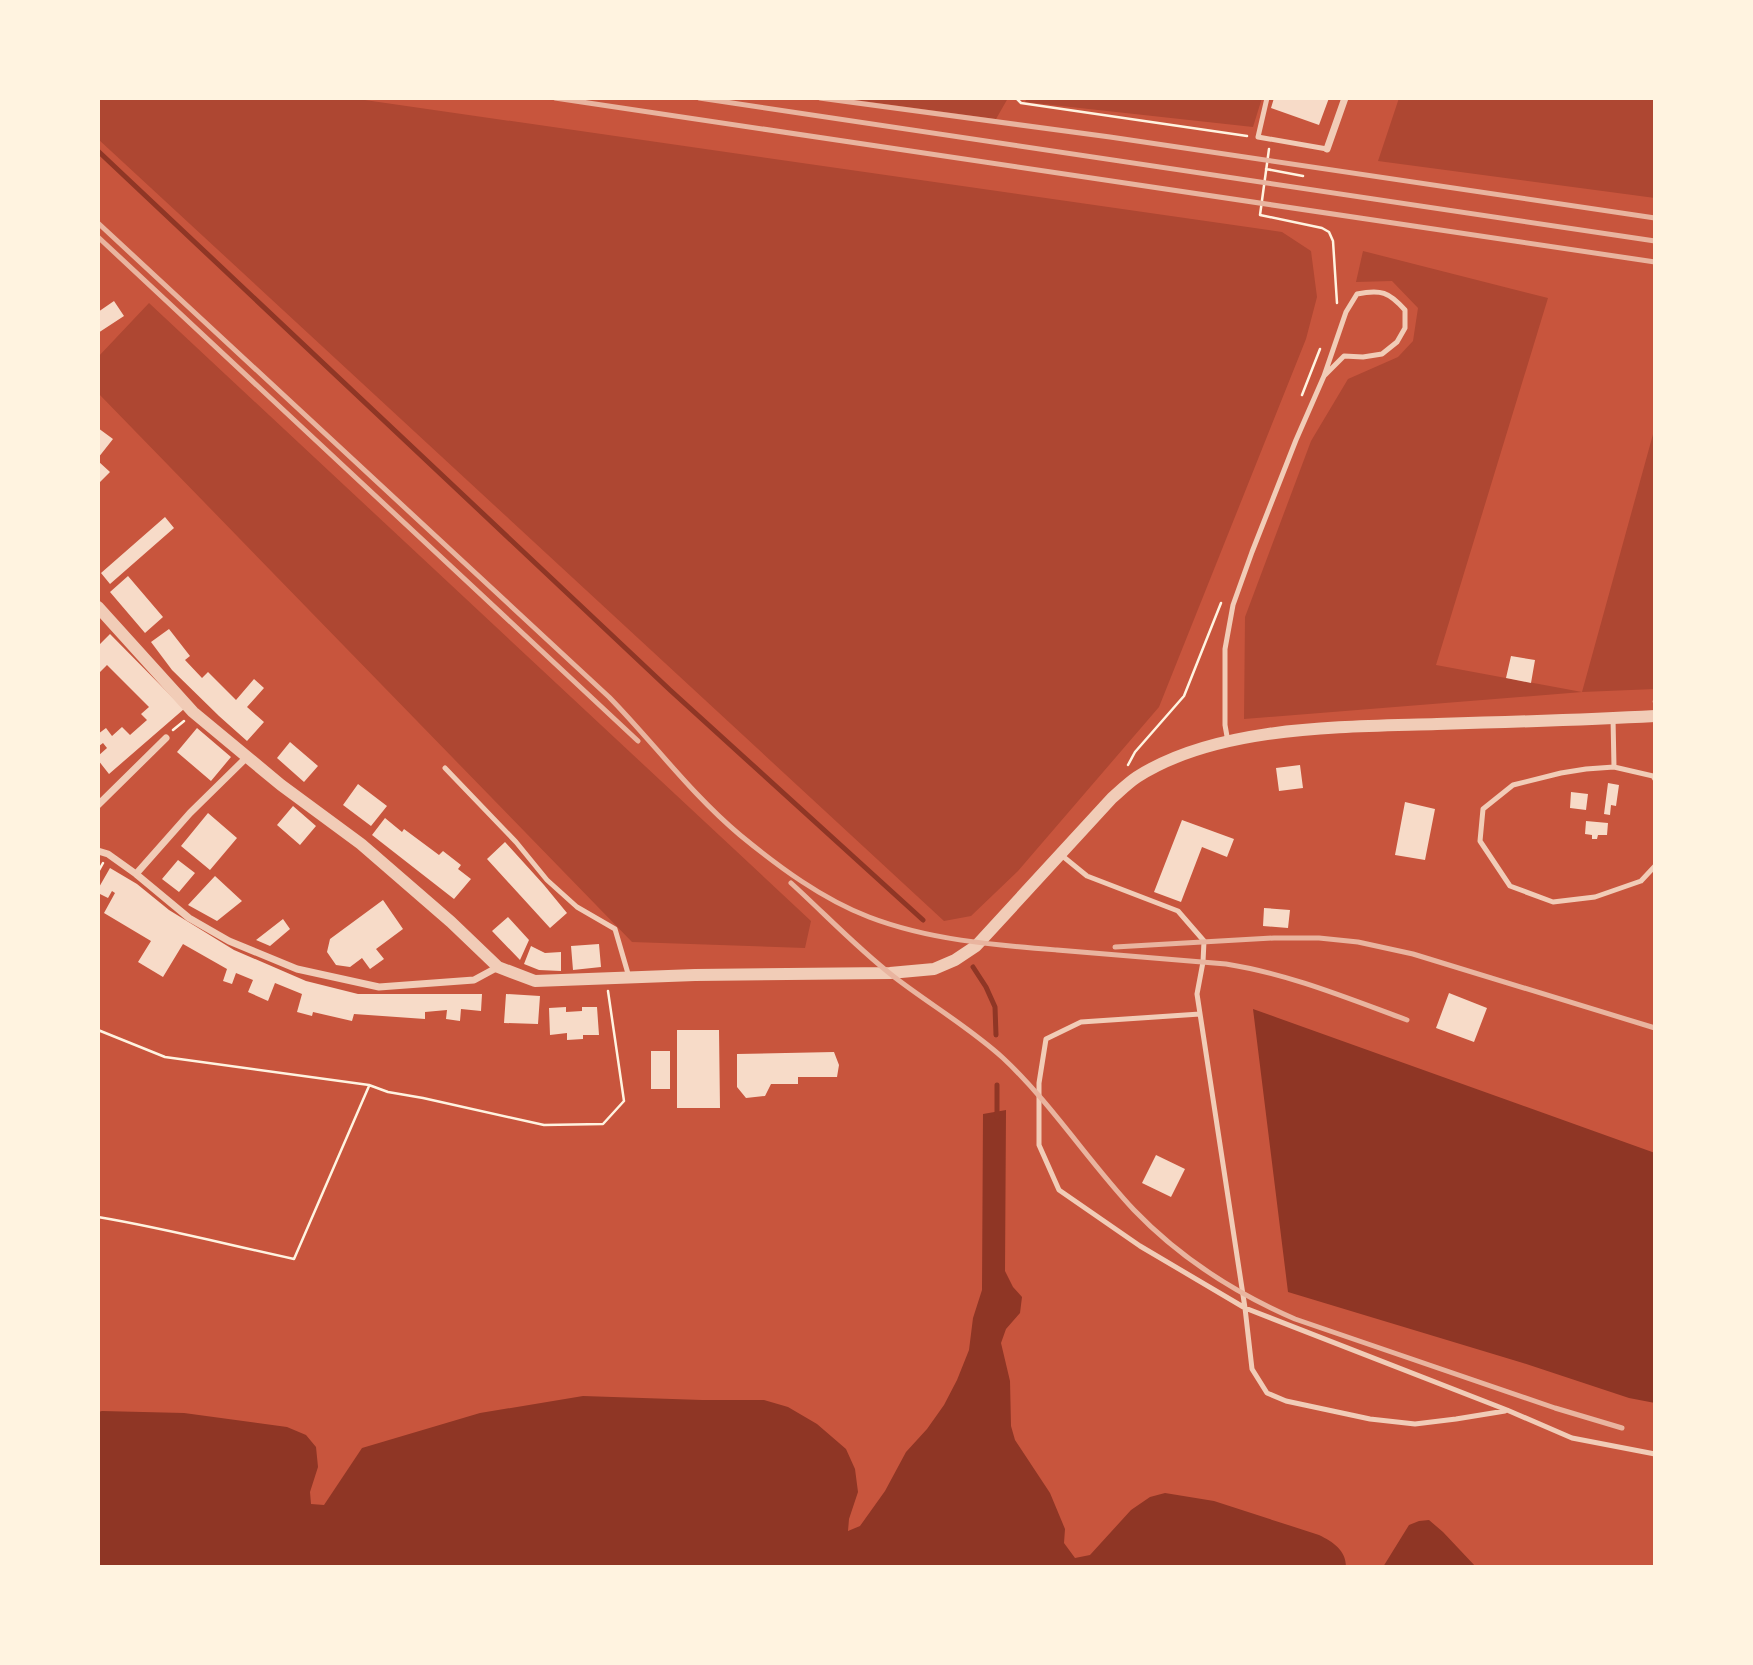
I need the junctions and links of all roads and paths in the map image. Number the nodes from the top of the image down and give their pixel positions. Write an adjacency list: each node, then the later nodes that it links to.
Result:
1 (1016, 98): 4 (path)
2 (1266, 98): 4 (lane)
3 (1345, 98): 6 (street)
4 (1258, 137): 6 (lane)
5 (1270, 146): 7 (path)
6 (1327, 149)
7 (1266, 169): 8 (path); 9 (path)
8 (1303, 176)
9 (1335, 310)
10 (1322, 343): 12 (path)
11 (1324, 376): 11 (lane); 19 (lane)
12 (1298, 405)
13 (1222, 602): 23 (path)
14 (98, 607): 15 (street)
15 (193, 712): 18 (path); 20 (street)
16 (1655, 716): 17 (street)
17 (1613, 718): 19 (street); 21 (lane)
18 (166, 737): 25 (street)
19 (1228, 742): 27 (street)
20 (247, 757): 29 (street); 30 (street)
21 (1614, 767): 24 (lane); 28 (lane)
22 (445, 768): 31 (lane)
23 (1124, 775)
24 (1655, 779)
25 (98, 805)
26 (98, 851): 29 (street)
27 (1060, 854): 31 (street); 33 (lane)
28 (1655, 866)
29 (136, 874): 30 (street)
30 (498, 967): 32 (street)
31 (629, 977): 32 (street)
32 (606, 978): 35 (path)
33 (1200, 1014): 37 (lane); 37 (lane)
34 (98, 1030): 35 (path)
35 (369, 1086): 36 (path)
36 (98, 1217)
37 (1245, 1308): 38 (lane); 38 (lane)
38 (1507, 1410): 39 (lane)
39 (1655, 1454)

